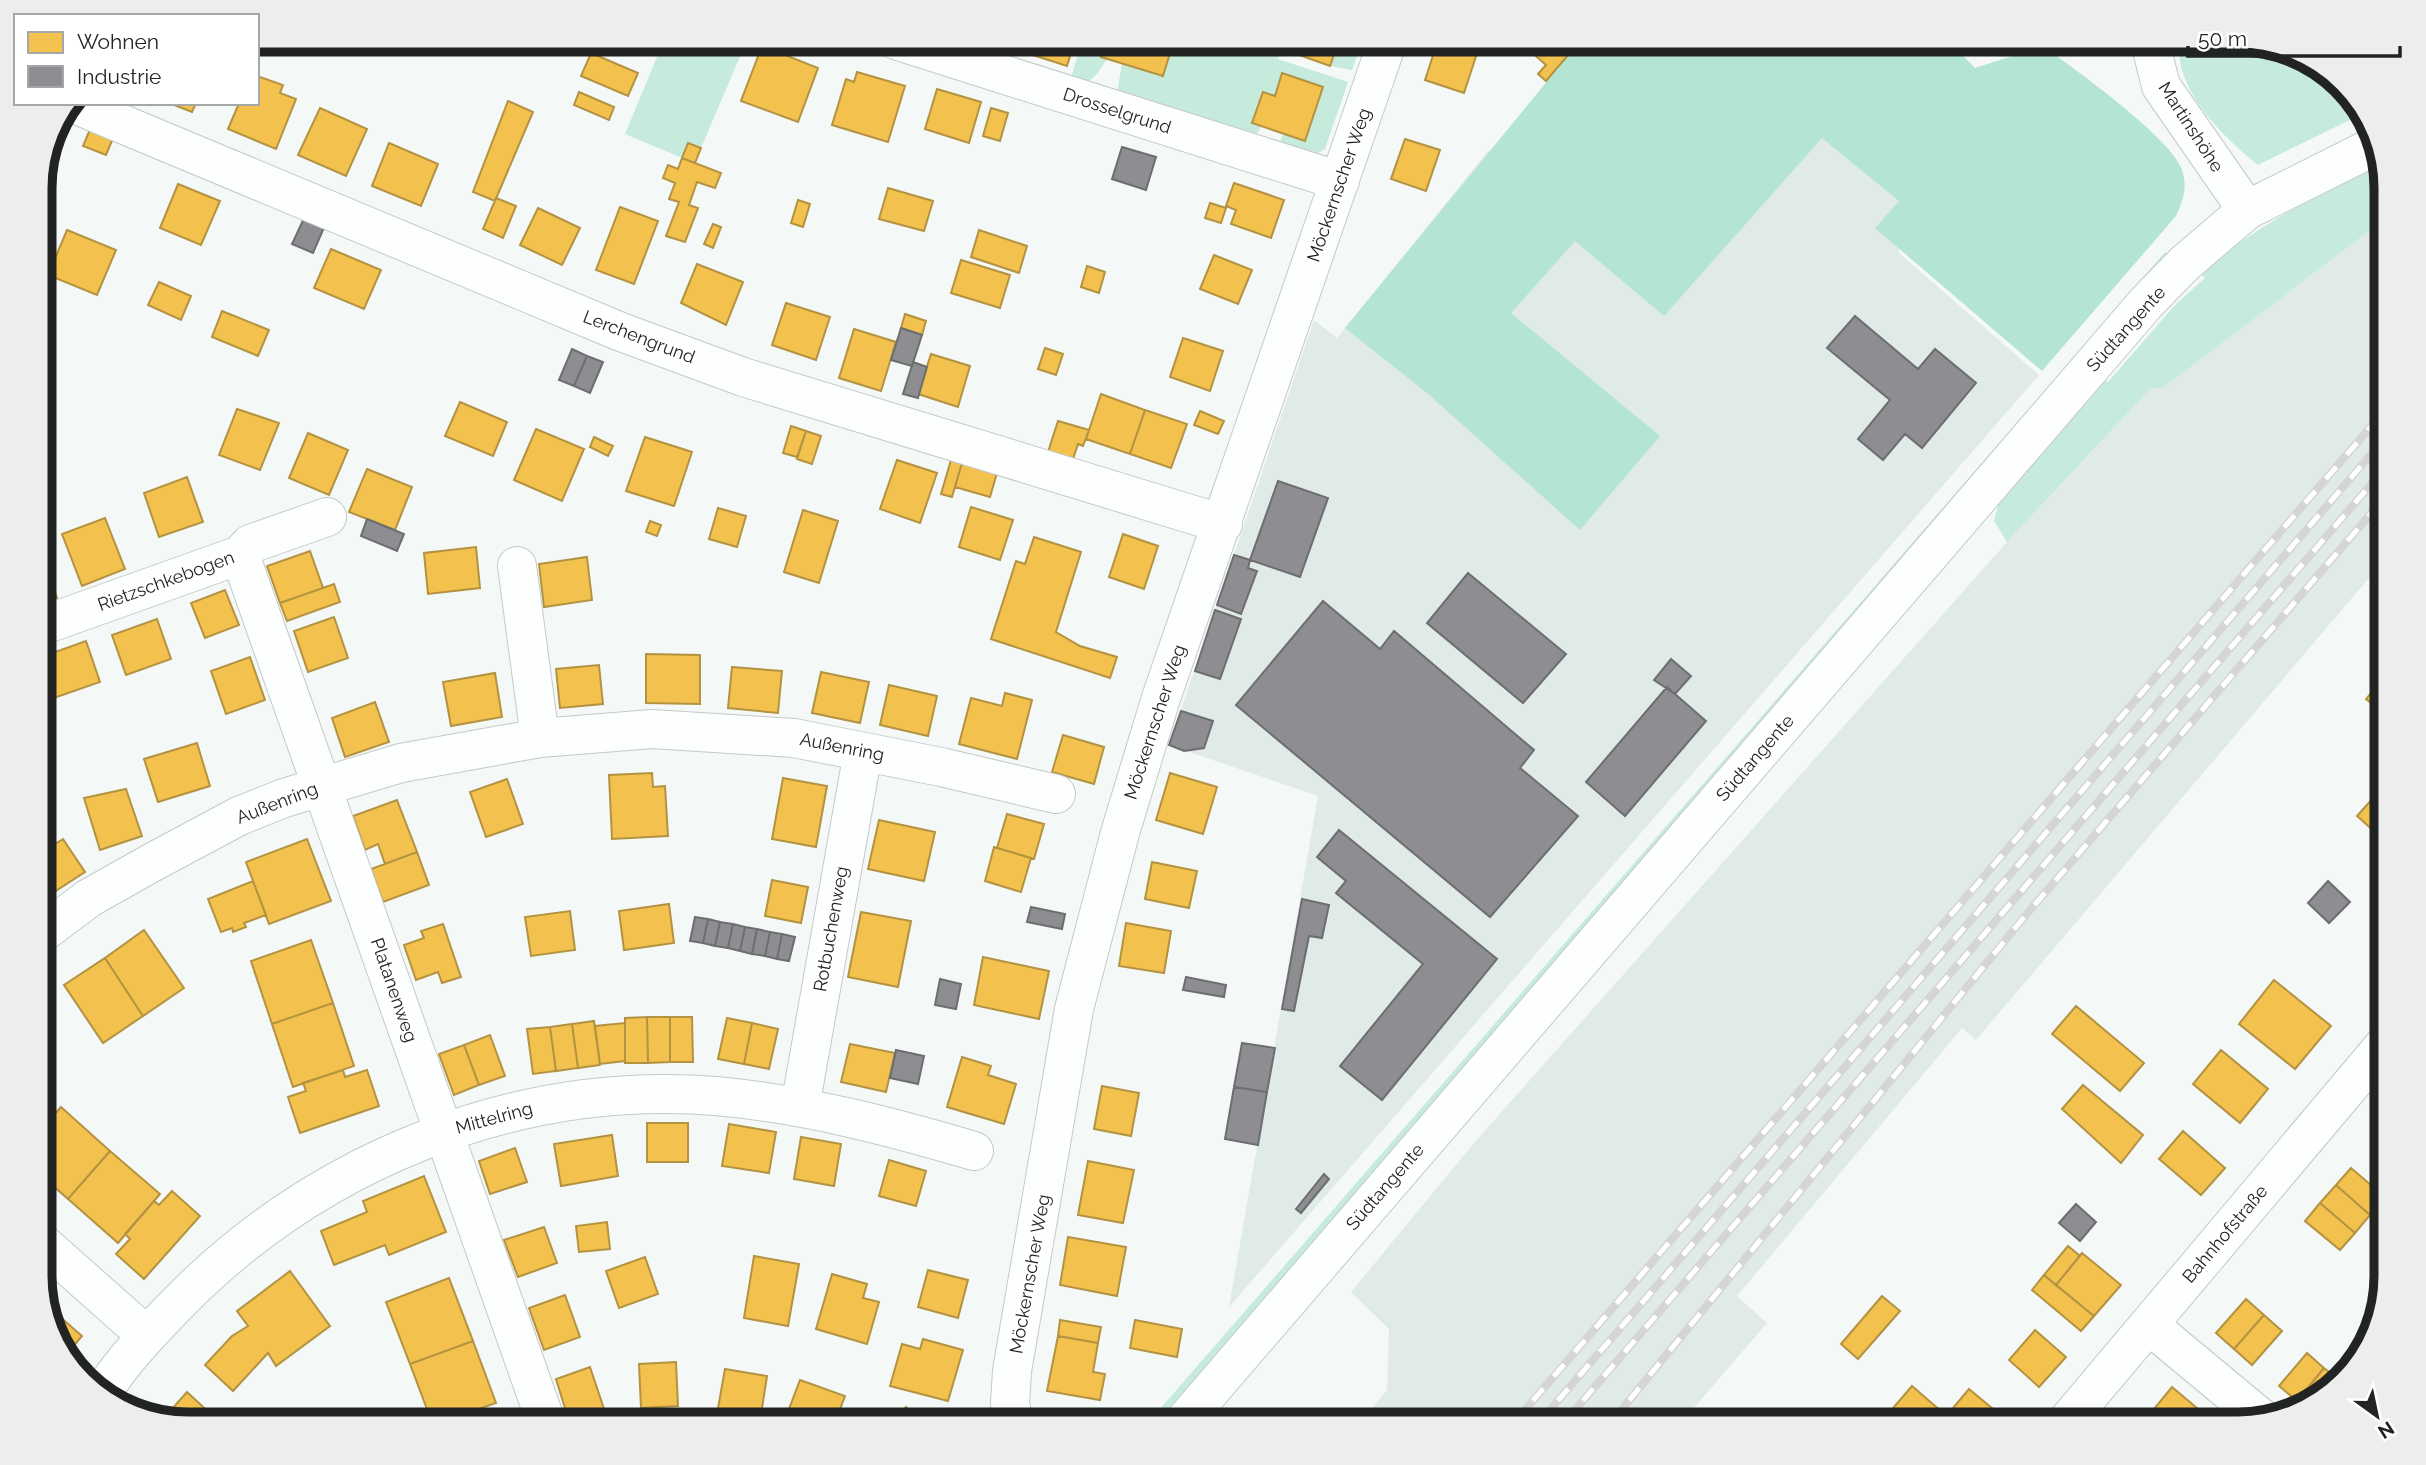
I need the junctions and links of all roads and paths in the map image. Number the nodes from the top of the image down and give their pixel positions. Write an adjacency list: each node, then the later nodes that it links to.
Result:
1 (933, 52): 6 (street, Drosselgrund)
2 (1384, 52): 6 (street, Möckernscher Weg)
3 (2152, 52): 7 (street, Martinshöhe)
4 (80, 106): 9 (street, Lerchengrund)
5 (2367, 150): 7 (street, Südtangente)
6 (1340, 181): 9 (street, Möckernscher Weg)
7 (2247, 210): 29 (street, Südtangente)
8 (327, 517): 10 (street, Rietzschkebogen)
9 (1223, 524): 28 (street, Möckernscher Weg)
10 (240, 555): 12 (street, Rietzschkebogen); 15 (street, Platanenweg)
11 (517, 566): 13 (street)
12 (53, 622)
13 (540, 737): 14 (street, Außenring); 15 (street, Außenring)
14 (863, 752): 16 (street, Außenring); 19 (street, Rotbuchenweg)
15 (321, 786): 17 (street, Außenring); 20 (street, Platanenweg)
16 (1056, 794)
17 (53, 925)
18 (2374, 1058): 23 (street, Bahnhofstraße)
19 (800, 1107): 20 (street, Mittelring); 21 (street, Mittelring)
20 (443, 1132): 24 (street, Mittelring); 27 (street, Platanenweg)
21 (974, 1151)
22 (53, 1253): 24 (street)
23 (2149, 1325): 26 (street); 30 (street, Bahnhofstraße)
24 (147, 1336): 25 (street, Mittelring)
25 (108, 1385)
26 (2252, 1411)
27 (542, 1412)
28 (1012, 1412)
29 (1192, 1412)
30 (2075, 1412)

